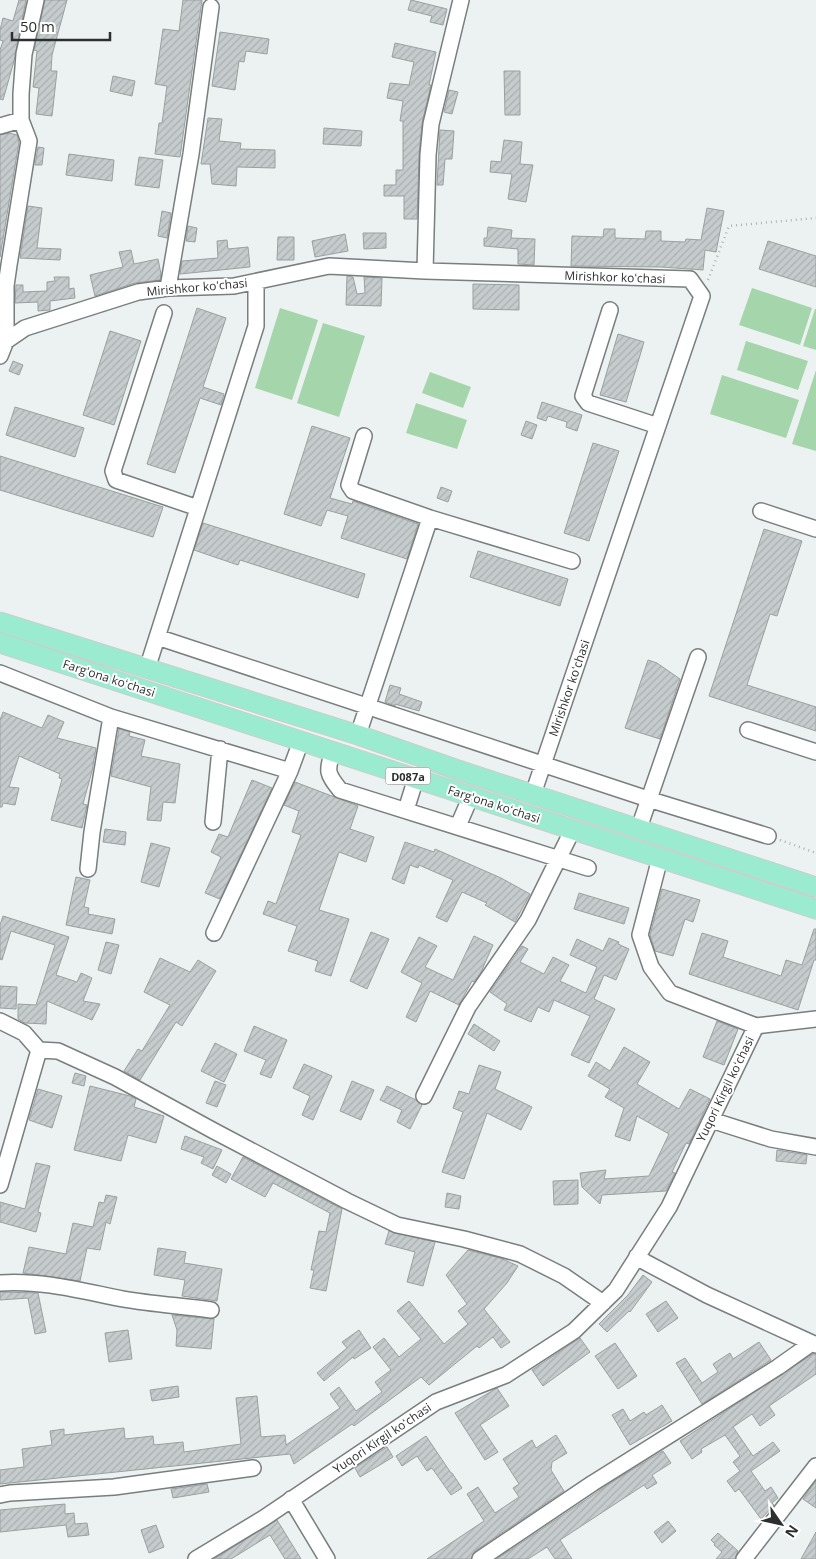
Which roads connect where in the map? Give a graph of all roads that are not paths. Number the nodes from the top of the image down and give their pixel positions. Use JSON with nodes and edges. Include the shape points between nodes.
{"nodes":[{"id":1,"x":36,"y":0,"type":"edge"},
{"id":2,"x":461,"y":0,"type":"edge"},
{"id":3,"x":211,"y":7,"type":"dead end"},
{"id":4,"x":21,"y":120,"type":"junction"},
{"id":5,"x":0,"y":126,"type":"edge"},
{"id":6,"x":425,"y":271,"type":"junction"},
{"id":7,"x":256,"y":282,"type":"junction"},
{"id":8,"x":3,"y":287,"type":"edge"},
{"id":9,"x":168,"y":288,"type":"junction"},
{"id":10,"x":610,"y":310,"type":"dead end"},
{"id":11,"x":164,"y":313,"type":"dead end"},
{"id":12,"x":6,"y":341,"type":"junction"},
{"id":13,"x":0,"y":356,"type":"edge"},
{"id":14,"x":658,"y":426,"type":"junction"},
{"id":15,"x":364,"y":436,"type":"dead end"},
{"id":16,"x":198,"y":508,"type":"junction"},
{"id":17,"x":761,"y":511,"type":"dead end"},
{"id":18,"x":430,"y":518,"type":"junction"},
{"id":19,"x":816,"y":529,"type":"edge"},
{"id":20,"x":572,"y":561,"type":"dead end"},
{"id":21,"x":3,"y":623,"type":"edge"},
{"id":22,"x":157,"y":637,"type":"junction"},
{"id":23,"x":0,"y":643,"type":"edge"},
{"id":24,"x":698,"y":657,"type":"dead end"},
{"id":25,"x":147,"y":669,"type":"junction"},
{"id":26,"x":0,"y":674,"type":"edge"},
{"id":27,"x":368,"y":706,"type":"junction"},
{"id":28,"x":111,"y":716,"type":"junction"},
{"id":29,"x":748,"y":730,"type":"dead end"},
{"id":30,"x":358,"y":736,"type":"junction"},
{"id":31,"x":301,"y":741,"type":"junction"},
{"id":32,"x":220,"y":748,"type":"junction"},
{"id":33,"x":332,"y":751,"type":"junction"},
{"id":34,"x":816,"y":752,"type":"edge"},
{"id":35,"x":543,"y":764,"type":"junction"},
{"id":36,"x":456,"y":769,"type":"junction"},
{"id":37,"x":290,"y":771,"type":"junction"},
{"id":38,"x":416,"y":778,"type":"junction"},
{"id":39,"x":449,"y":789,"type":"junction"},
{"id":40,"x":533,"y":794,"type":"junction"},
{"id":41,"x":471,"y":796,"type":"junction"},
{"id":42,"x":648,"y":799,"type":"junction"},
{"id":43,"x":406,"y":810,"type":"junction"},
{"id":44,"x":213,"y":822,"type":"dead end"},
{"id":45,"x":458,"y":826,"type":"junction"},
{"id":46,"x":639,"y":828,"type":"junction"},
{"id":47,"x":573,"y":830,"type":"junction"},
{"id":48,"x":768,"y":836,"type":"road end"},
{"id":49,"x":559,"y":858,"type":"junction"},
{"id":50,"x":660,"y":858,"type":"junction"},
{"id":51,"x":588,"y":868,"type":"dead end"},
{"id":52,"x":88,"y":869,"type":"dead end"},
{"id":53,"x":816,"y":886,"type":"edge"},
{"id":54,"x":816,"y":909,"type":"edge"},
{"id":55,"x":214,"y":933,"type":"dead end"},
{"id":56,"x":816,"y":1019,"type":"edge"},
{"id":57,"x":0,"y":1021,"type":"edge"},
{"id":58,"x":756,"y":1026,"type":"junction"},
{"id":59,"x":39,"y":1050,"type":"junction"},
{"id":60,"x":424,"y":1096,"type":"dead end"},
{"id":61,"x":711,"y":1120,"type":"junction"},
{"id":62,"x":816,"y":1147,"type":"edge"},
{"id":63,"x":0,"y":1185,"type":"edge"},
{"id":64,"x":637,"y":1256,"type":"junction"},
{"id":65,"x":0,"y":1283,"type":"edge"},
{"id":66,"x":603,"y":1303,"type":"junction"},
{"id":67,"x":211,"y":1310,"type":"dead end"},
{"id":68,"x":814,"y":1344,"type":"edge"},
{"id":69,"x":816,"y":1466,"type":"edge"},
{"id":70,"x":253,"y":1468,"type":"dead end"},
{"id":71,"x":0,"y":1495,"type":"edge"},
{"id":72,"x":291,"y":1499,"type":"junction"},
{"id":73,"x":196,"y":1559,"type":"edge"},
{"id":74,"x":327,"y":1559,"type":"edge"},
{"id":75,"x":480,"y":1559,"type":"edge"},
{"id":76,"x":744,"y":1559,"type":"edge"}],
"edges":[{"from":1,"to":4,"type":"street","via":[[24,54]]},
{"from":2,"to":6,"type":"street","via":[[431,124]]},
{"from":3,"to":9,"type":"street"},
{"from":4,"to":5,"type":"street"},
{"from":4,"to":8,"type":"street","via":[[29,140]]},
{"from":6,"to":7,"type":"street","name":"Mirishkor koʻchasi","via":[[329,266]]},
{"from":6,"to":14,"type":"street","name":"Mirishkor koʻchasi","via":[[690,279],[702,296]]},
{"from":7,"to":9,"type":"street","name":"Mirishkor koʻchasi"},
{"from":7,"to":16,"type":"street","via":[[256,326]]},
{"from":8,"to":12,"type":"street"},
{"from":9,"to":12,"type":"street","name":"Mirishkor koʻchasi","via":[[138,292],[25,328]]},
{"from":10,"to":14,"type":"street","via":[[583,396],[588,403]]},
{"from":11,"to":16,"type":"street","via":[[113,471],[116,480]]},
{"from":12,"to":13,"type":"street"},
{"from":14,"to":35,"type":"street","name":"Mirishkor koʻchasi"},
{"from":15,"to":18,"type":"street","via":[[349,485],[353,491]]},
{"from":16,"to":22,"type":"street"},
{"from":17,"to":19,"type":"street"},
{"from":18,"to":20,"type":"street"},
{"from":18,"to":27,"type":"street"},
{"from":21,"to":23,"type":"street"},
{"from":21,"to":25,"type":"main road","name":"Fargʻona koʻchasi","number":"D087a"},
{"from":22,"to":25,"type":"street"},
{"from":22,"to":27,"type":"street"},
{"from":23,"to":31,"type":"main road","name":"Fargʻona koʻchasi","number":"D087a"},
{"from":24,"to":42,"type":"street"},
{"from":25,"to":30,"type":"main road","name":"Fargʻona koʻchasi","number":"D087a"},
{"from":26,"to":28,"type":"street"},
{"from":27,"to":30,"type":"street"},
{"from":27,"to":35,"type":"street"},
{"from":28,"to":32,"type":"street"},
{"from":28,"to":52,"type":"street"},
{"from":29,"to":34,"type":"street"},
{"from":30,"to":36,"type":"main road","name":"Fargʻona koʻchasi","number":"D087a"},
{"from":31,"to":33,"type":"main road","name":"Fargʻona koʻchasi","number":"D087a"},
{"from":31,"to":37,"type":"street"},
{"from":32,"to":37,"type":"street"},
{"from":32,"to":44,"type":"street"},
{"from":33,"to":38,"type":"main road","name":"Fargʻona koʻchasi","number":"D087a"},
{"from":33,"to":43,"type":"street","via":[[327,767],[340,790]]},
{"from":35,"to":40,"type":"street","name":"Mirishkor koʻchasi"},
{"from":35,"to":42,"type":"street"},
{"from":36,"to":39,"type":"main road"},
{"from":36,"to":40,"type":"main road","name":"Fargʻona koʻchasi","number":"D087a"},
{"from":37,"to":55,"type":"street"},
{"from":38,"to":39,"type":"main road","name":"Fargʻona koʻchasi","number":"D087a"},
{"from":38,"to":43,"type":"street"},
{"from":39,"to":41,"type":"main road","name":"Fargʻona koʻchasi","number":"D087a"},
{"from":40,"to":46,"type":"main road","name":"Fargʻona koʻchasi","number":"D087a"},
{"from":41,"to":45,"type":"street"},
{"from":41,"to":47,"type":"main road","name":"Fargʻona koʻchasi","number":"D087a"},
{"from":42,"to":46,"type":"street"},
{"from":42,"to":48,"type":"street"},
{"from":43,"to":45,"type":"street"},
{"from":45,"to":49,"type":"street"},
{"from":46,"to":53,"type":"main road","name":"Fargʻona koʻchasi","number":"D087a"},
{"from":47,"to":49,"type":"street"},
{"from":47,"to":50,"type":"main road","name":"Fargʻona koʻchasi","number":"D087a"},
{"from":49,"to":51,"type":"street"},
{"from":49,"to":60,"type":"street","via":[[528,920],[468,1007]]},
{"from":50,"to":54,"type":"main road","name":"Fargʻona koʻchasi","number":"D087a"},
{"from":50,"to":58,"type":"street","name":"Yuqori Kirgil koʻchasi","via":[[640,935],[651,967],[670,993]]},
{"from":56,"to":58,"type":"street"},
{"from":57,"to":59,"type":"street","via":[[24,1033]]},
{"from":58,"to":61,"type":"street","name":"Yuqori Kirgil koʻchasi"},
{"from":59,"to":63,"type":"street"},
{"from":59,"to":66,"type":"street","via":[[58,1051],[115,1077],[397,1225],[520,1254],[564,1276]]},
{"from":61,"to":62,"type":"street","via":[[770,1138]]},
{"from":61,"to":64,"type":"street","name":"Yuqori Kirgil koʻchasi","via":[[668,1207]]},
{"from":64,"to":66,"type":"street","name":"Yuqori Kirgil koʻchasi","via":[[616,1290]]},
{"from":64,"to":68,"type":"street","via":[[707,1295]]},
{"from":65,"to":67,"type":"street","via":[[52,1285]]},
{"from":66,"to":72,"type":"street","name":"Yuqori Kirgil koʻchasi","via":[[574,1331],[506,1375],[436,1402]]},
{"from":68,"to":75,"type":"street","via":[[593,1483]]},
{"from":69,"to":76,"type":"street"},
{"from":70,"to":71,"type":"street","via":[[114,1487]]},
{"from":72,"to":73,"type":"street","name":"Yuqori Kirgil koʻchasi"},
{"from":72,"to":74,"type":"street"}]}
